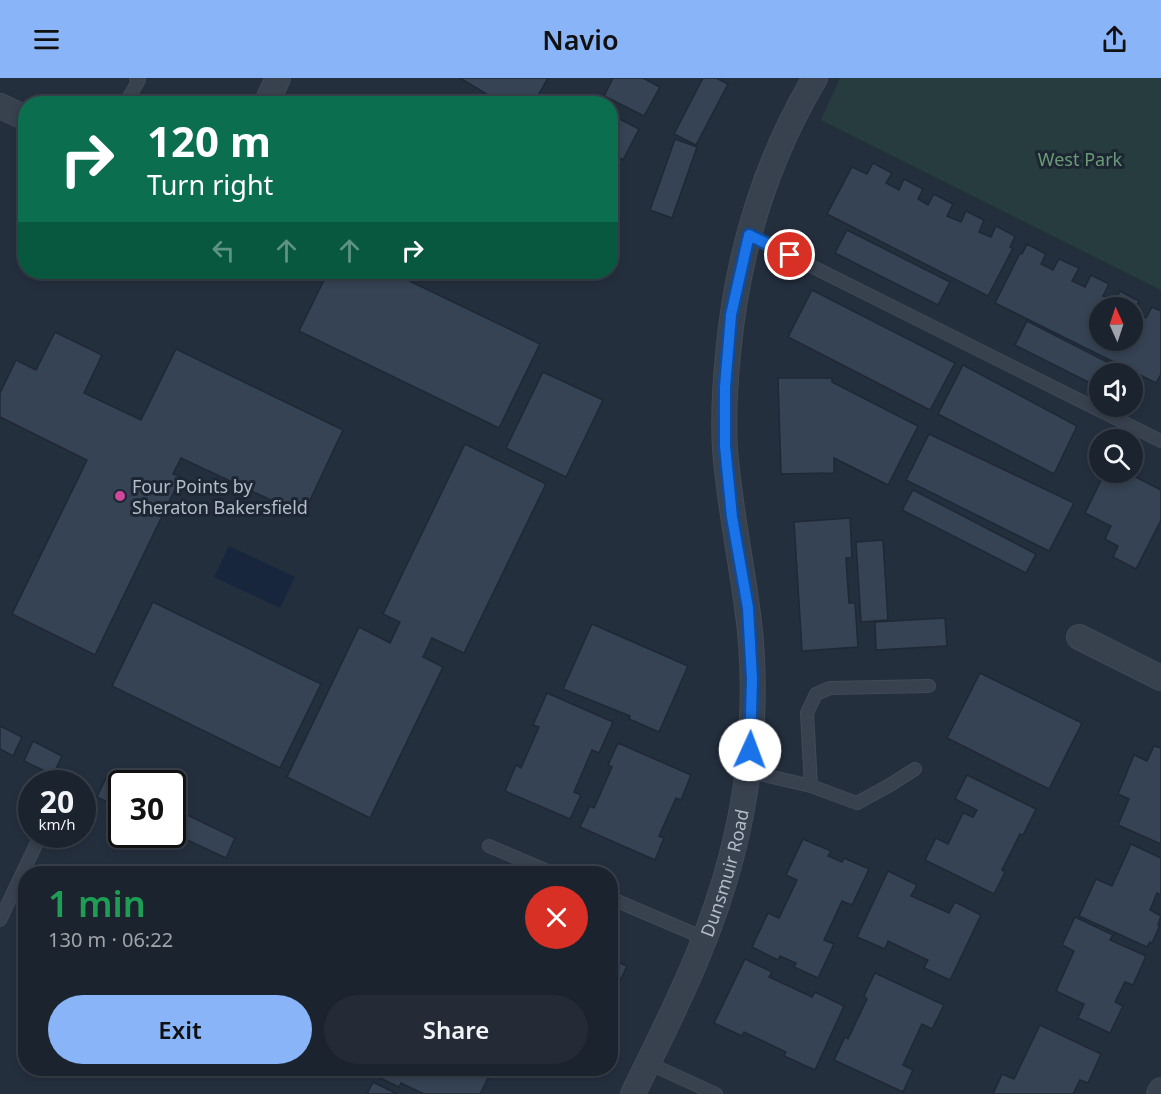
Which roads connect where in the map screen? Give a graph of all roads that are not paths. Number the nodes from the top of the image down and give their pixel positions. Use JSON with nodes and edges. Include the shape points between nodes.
{"nodes":[{"id":1,"x":138,"y":78,"type":"edge"},
{"id":2,"x":278,"y":78,"type":"edge"},
{"id":3,"x":815,"y":78,"type":"edge"},
{"id":4,"x":130,"y":96,"type":"edge"},
{"id":5,"x":270,"y":96,"type":"edge"},
{"id":6,"x":0,"y":106,"type":"edge"},
{"id":7,"x":18,"y":114,"type":"edge"},
{"id":8,"x":749,"y":235,"type":"junction"},
{"id":9,"x":1161,"y":441,"type":"edge"},
{"id":10,"x":1079,"y":637,"type":"dead end"},
{"id":11,"x":1161,"y":678,"type":"edge"},
{"id":12,"x":929,"y":686,"type":"dead end"},
{"id":13,"x":915,"y":769,"type":"dead end"},
{"id":14,"x":747,"y":771,"type":"junction"},
{"id":15,"x":811,"y":786,"type":"junction"},
{"id":16,"x":489,"y":846,"type":"dead end"},
{"id":17,"x":34,"y":848,"type":"edge"},
{"id":18,"x":26,"y":866,"type":"edge"},
{"id":19,"x":536,"y":866,"type":"edge"},
{"id":20,"x":18,"y":882,"type":"edge"},
{"id":21,"x":618,"y":901,"type":"edge"},
{"id":22,"x":0,"y":920,"type":"edge"},
{"id":23,"x":704,"y":938,"type":"junction"},
{"id":24,"x":648,"y":1063,"type":"junction"},
{"id":25,"x":633,"y":1094,"type":"edge"},
{"id":26,"x":716,"y":1094,"type":"edge"}],
"edges":[{"from":1,"to":4,"type":"lane"},
{"from":2,"to":5,"type":"street"},
{"from":3,"to":8,"type":"street","name":"Dunsmuir Road","via":[[794,112],[766,177]]},
{"from":6,"to":7,"type":"street"},
{"from":8,"to":9,"type":"lane"},
{"from":8,"to":14,"type":"street","name":"Dunsmuir Road","via":[[731,315],[725,387],[725,446],[732,517],[748,608],[752,679]]},
{"from":10,"to":11,"type":"street"},
{"from":12,"to":15,"type":"lane","via":[[830,688],[816,694],[807,713]]},
{"from":13,"to":15,"type":"lane","via":[[857,802]]},
{"from":14,"to":15,"type":"lane"},
{"from":14,"to":23,"type":"street","name":"Dunsmuir Road","via":[[740,820]]},
{"from":16,"to":19,"type":"lane"},
{"from":17,"to":18,"type":"lane"},
{"from":20,"to":22,"type":"lane"},
{"from":21,"to":23,"type":"lane"},
{"from":23,"to":24,"type":"street","name":"Dunsmuir Road"},
{"from":24,"to":25,"type":"street","name":"Dunsmuir Road"},
{"from":24,"to":26,"type":"lane"}]}
